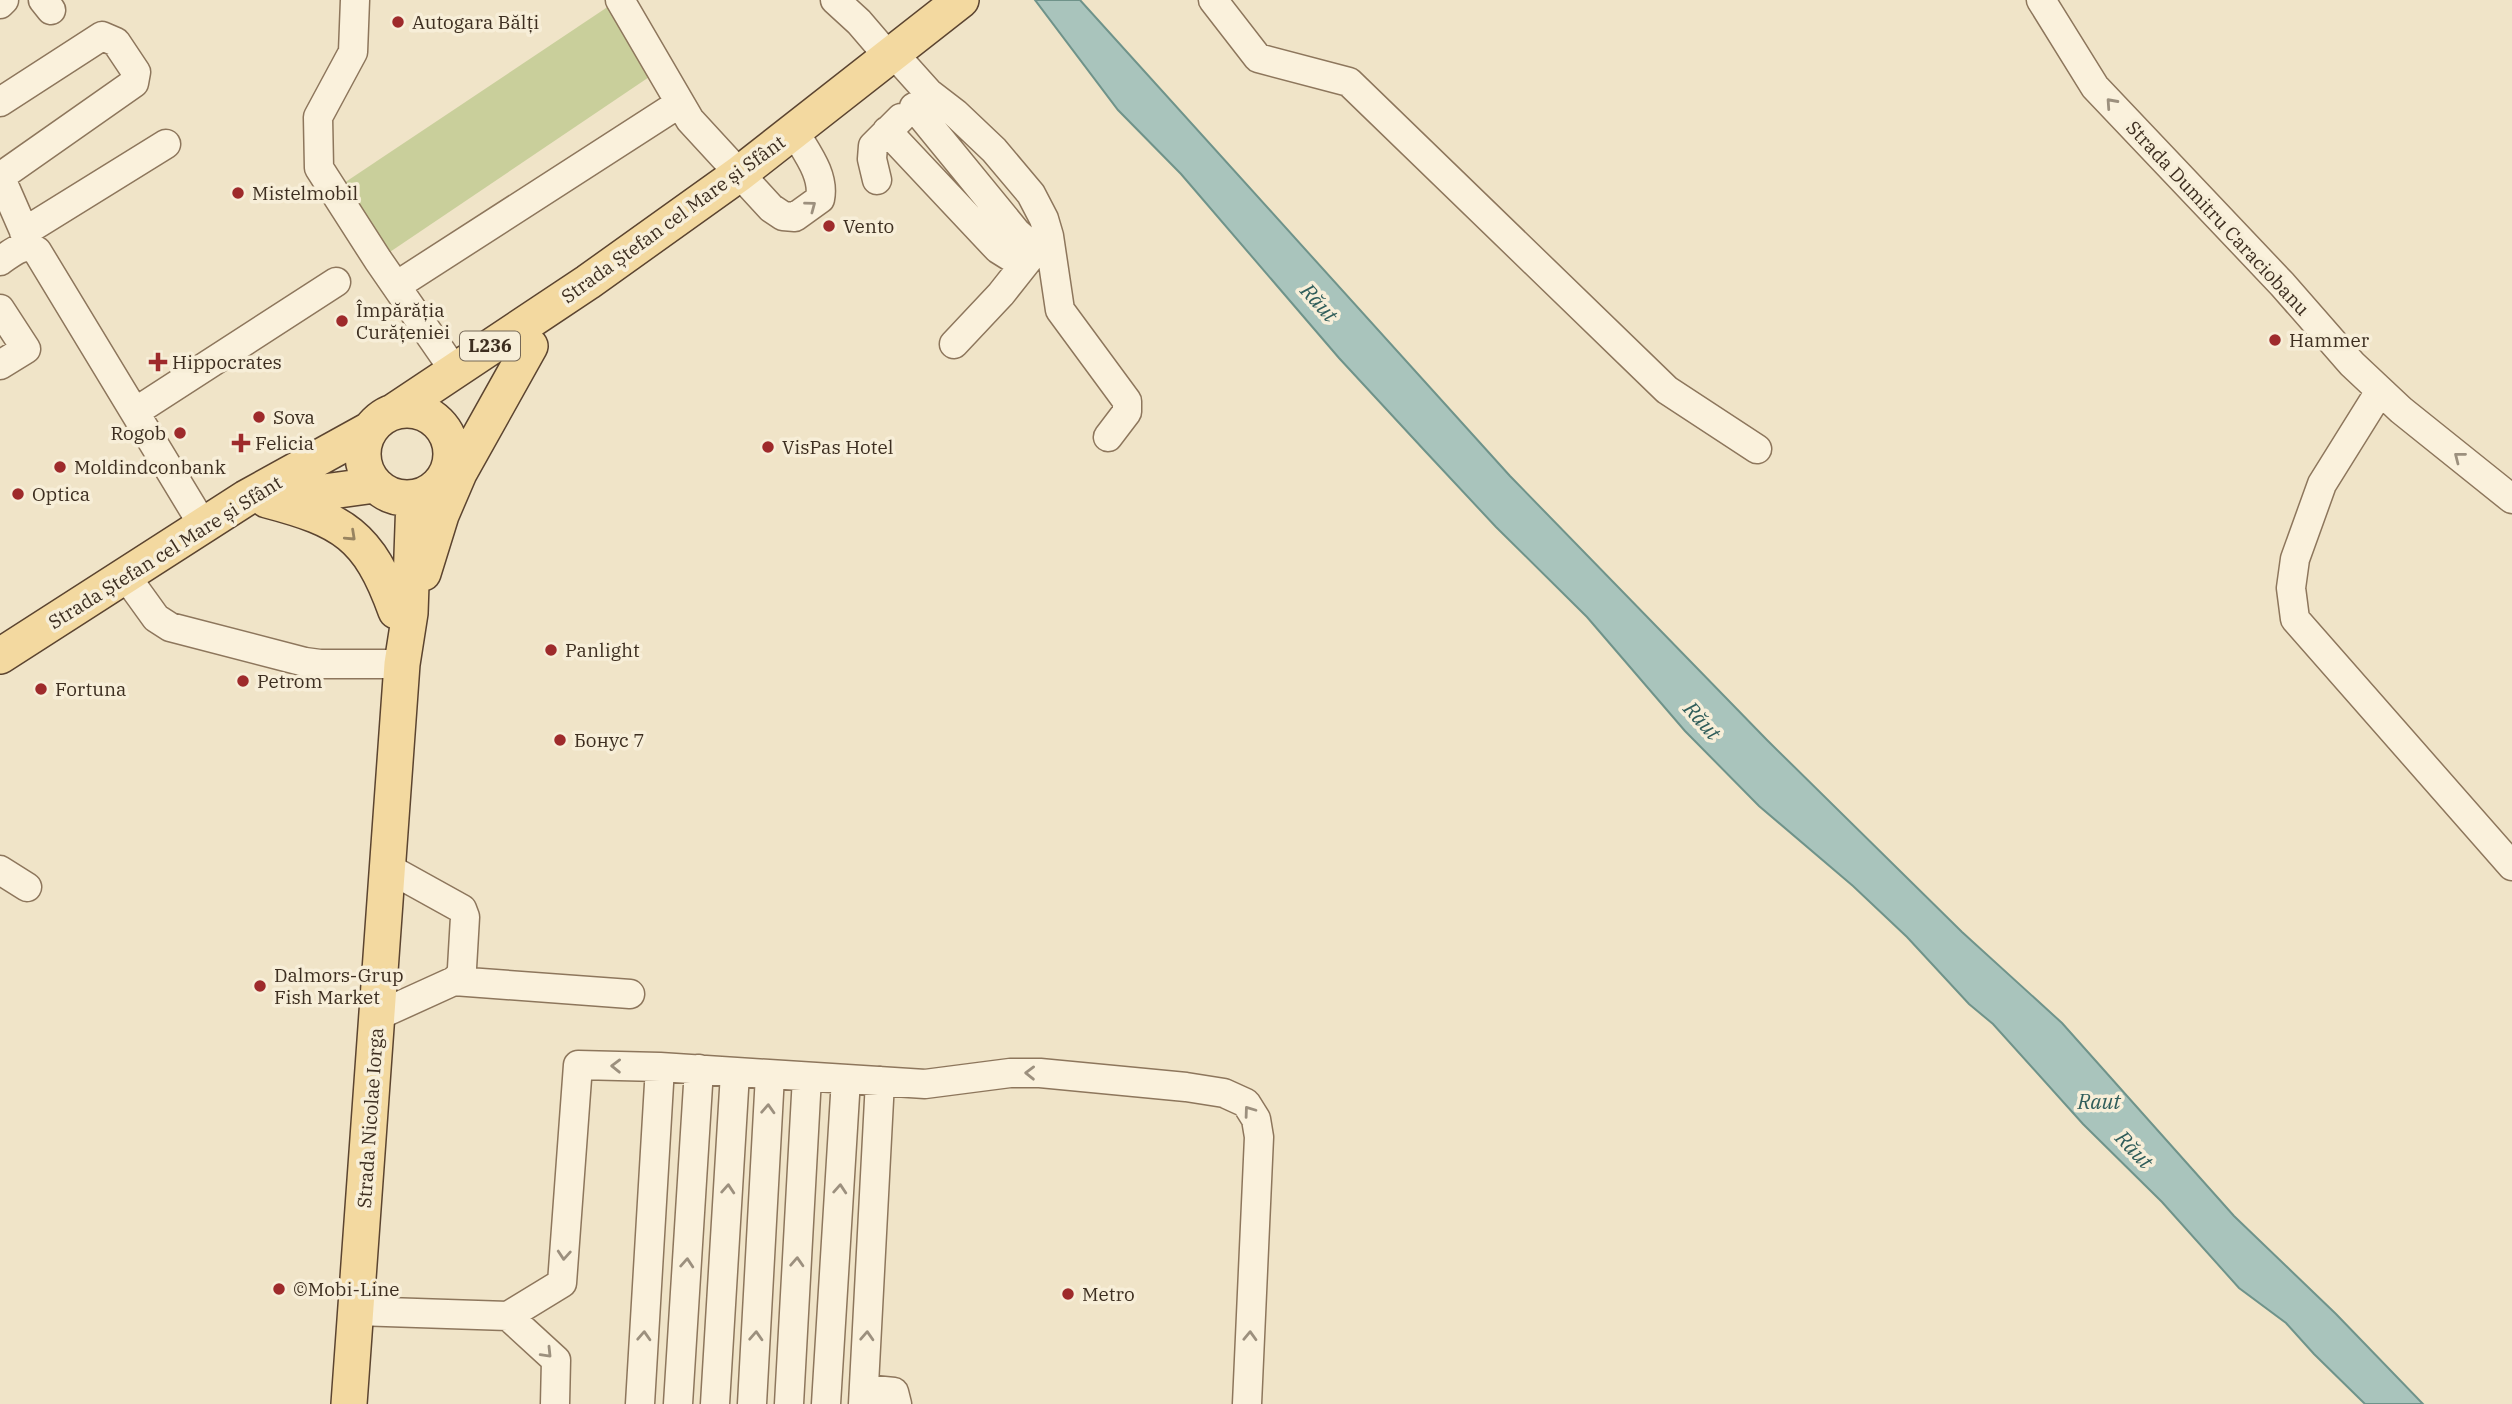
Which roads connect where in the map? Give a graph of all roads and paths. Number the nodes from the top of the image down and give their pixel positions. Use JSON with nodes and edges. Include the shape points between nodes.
{"nodes":[{"id":1,"x":4,"y":0,"type":"edge"},
{"id":2,"x":355,"y":0,"type":"edge"},
{"id":3,"x":620,"y":0,"type":"edge"},
{"id":4,"x":835,"y":0,"type":"edge"},
{"id":5,"x":1213,"y":0,"type":"edge"},
{"id":6,"x":2041,"y":0,"type":"edge"},
{"id":7,"x":0,"y":4,"type":"edge"},
{"id":8,"x":953,"y":7,"type":"edge"},
{"id":9,"x":891,"y":56,"type":"junction"},
{"id":10,"x":921,"y":100,"type":"junction"},
{"id":11,"x":0,"y":102,"type":"edge"},
{"id":12,"x":680,"y":103,"type":"junction"},
{"id":13,"x":794,"y":131,"type":"junction"},
{"id":14,"x":887,"y":131,"type":"junction"},
{"id":15,"x":166,"y":144,"type":"dead end"},
{"id":16,"x":739,"y":174,"type":"junction"},
{"id":17,"x":0,"y":176,"type":"edge"},
{"id":18,"x":877,"y":180,"type":"dead end"},
{"id":19,"x":27,"y":239,"type":"junction"},
{"id":20,"x":1036,"y":250,"type":"junction"},
{"id":21,"x":0,"y":261,"type":"edge"},
{"id":22,"x":336,"y":282,"type":"dead end"},
{"id":23,"x":588,"y":282,"type":"junction"},
{"id":24,"x":396,"y":286,"type":"junction"},
{"id":25,"x":0,"y":309,"type":"edge"},
{"id":26,"x":954,"y":344,"type":"dead end"},
{"id":27,"x":530,"y":346,"type":"junction"},
{"id":28,"x":0,"y":365,"type":"edge"},
{"id":29,"x":454,"y":370,"type":"junction"},
{"id":30,"x":2380,"y":391,"type":"junction"},
{"id":31,"x":135,"y":412,"type":"junction"},
{"id":32,"x":381,"y":421,"type":"junction"},
{"id":33,"x":1108,"y":437,"type":"dead end"},
{"id":34,"x":1757,"y":449,"type":"dead end"},
{"id":35,"x":451,"y":457,"type":"junction"},
{"id":36,"x":395,"y":493,"type":"junction"},
{"id":37,"x":256,"y":499,"type":"junction"},
{"id":38,"x":2512,"y":499,"type":"edge"},
{"id":39,"x":203,"y":525,"type":"junction"},
{"id":40,"x":125,"y":575,"type":"junction"},
{"id":41,"x":403,"y":612,"type":"junction"},
{"id":42,"x":0,"y":656,"type":"edge"},
{"id":43,"x":402,"y":664,"type":"junction"},
{"id":44,"x":2512,"y":866,"type":"edge"},
{"id":45,"x":388,"y":868,"type":"junction"},
{"id":46,"x":0,"y":870,"type":"edge"},
{"id":47,"x":27,"y":887,"type":"dead end"},
{"id":48,"x":454,"y":981,"type":"junction"},
{"id":49,"x":630,"y":994,"type":"dead end"},
{"id":50,"x":377,"y":1016,"type":"junction"},
{"id":51,"x":660,"y":1067,"type":"junction"},
{"id":52,"x":699,"y":1069,"type":"junction"},
{"id":53,"x":735,"y":1073,"type":"junction"},
{"id":54,"x":770,"y":1075,"type":"junction"},
{"id":55,"x":807,"y":1077,"type":"junction"},
{"id":56,"x":846,"y":1079,"type":"junction"},
{"id":57,"x":880,"y":1081,"type":"junction"},
{"id":58,"x":356,"y":1311,"type":"junction"},
{"id":59,"x":508,"y":1316,"type":"junction"},
{"id":60,"x":864,"y":1397,"type":"edge"},
{"id":61,"x":349,"y":1404,"type":"edge"},
{"id":62,"x":555,"y":1404,"type":"edge"},
{"id":63,"x":640,"y":1404,"type":"edge"},
{"id":64,"x":678,"y":1404,"type":"edge"},
{"id":65,"x":715,"y":1404,"type":"edge"},
{"id":66,"x":752,"y":1404,"type":"edge"},
{"id":67,"x":789,"y":1404,"type":"edge"},
{"id":68,"x":826,"y":1404,"type":"edge"},
{"id":69,"x":897,"y":1404,"type":"edge"},
{"id":70,"x":1247,"y":1404,"type":"edge"}],
"edges":[{"from":1,"to":7,"type":"street"},
{"from":2,"to":24,"type":"street","via":[[353,52],[318,117],[318,168]]},
{"from":3,"to":12,"type":"street"},
{"from":4,"to":9,"type":"street"},
{"from":5,"to":34,"type":"street","via":[[1258,58],[1349,82],[1667,390]]},
{"from":30,"to":6,"type":"street","name":"Strada Dumitru Caraciobanu","one_way":true,"via":[[2095,87]]},
{"from":8,"to":9,"type":"main road","name":"Strada Ștefan cel Mare și Sfânt"},
{"from":9,"to":10,"type":"street"},
{"from":9,"to":13,"type":"main road","name":"Strada Ștefan cel Mare și Sfânt"},
{"from":10,"to":14,"type":"street"},
{"from":10,"to":20,"type":"street","via":[[1017,233]]},
{"from":11,"to":17,"type":"street","via":[[102,36],[116,42],[136,72],[134,83]]},
{"from":12,"to":16,"type":"street"},
{"from":12,"to":24,"type":"street"},
{"from":13,"to":16,"type":"main road","name":"Strada Ștefan cel Mare și Sfânt"},
{"from":16,"to":13,"type":"street","one_way":true,"via":[[783,216],[795,217],[820,199],[820,178]]},
{"from":14,"to":18,"type":"street","via":[[873,146]]},
{"from":14,"to":20,"type":"street","via":[[998,249]]},
{"from":15,"to":19,"type":"street"},
{"from":16,"to":23,"type":"main road","name":"Strada Ștefan cel Mare și Sfânt"},
{"from":17,"to":19,"type":"street"},
{"from":19,"to":21,"type":"street"},
{"from":19,"to":31,"type":"street"},
{"from":20,"to":26,"type":"street"},
{"from":20,"to":33,"type":"street","via":[[1060,310],[1127,401],[1127,412]]},
{"from":22,"to":31,"type":"street"},
{"from":23,"to":27,"type":"main road","number":"L236"},
{"from":23,"to":29,"type":"main road","name":"Strada Ștefan cel Mare și Sfânt","number":"L236"},
{"from":24,"to":29,"type":"street"},
{"from":25,"to":28,"type":"street","via":[[26,349]]},
{"from":27,"to":35,"type":"main road","number":"L236"},
{"from":27,"to":41,"type":"main road","via":[[459,473]]},
{"from":29,"to":32,"type":"main road","name":"Strada Ștefan cel Mare și Sfânt","number":"L236"},
{"from":38,"to":30,"type":"street","name":"Strada Dumitru Caraciobanu","one_way":true},
{"from":30,"to":44,"type":"street","via":[[2322,484],[2295,559],[2291,587],[2295,619]]},
{"from":31,"to":39,"type":"street"},
{"from":32,"to":35,"type":"main road","via":[[407,410],[421,412],[443,429]]},
{"from":32,"to":36,"type":"main road","via":[[362,449],[365,468]]},
{"from":32,"to":37,"type":"main road","name":"Strada Ștefan cel Mare și Sfânt"},
{"from":35,"to":36,"type":"main road","number":"L236","via":[[440,483],[429,492]]},
{"from":36,"to":37,"type":"main road"},
{"from":36,"to":41,"type":"main road","name":"Strada Nicolae Iorga"},
{"from":37,"to":39,"type":"main road","name":"Strada Ștefan cel Mare și Sfânt"},
{"from":37,"to":41,"type":"main road","one_way":true,"via":[[309,511],[350,534],[377,564]]},
{"from":39,"to":40,"type":"main road","name":"Strada Ștefan cel Mare și Sfânt"},
{"from":40,"to":42,"type":"main road","name":"Strada Ștefan cel Mare și Sfânt"},
{"from":40,"to":43,"type":"street","via":[[156,618],[170,627],[305,662]]},
{"from":41,"to":43,"type":"main road","name":"Strada Nicolae Iorga"},
{"from":43,"to":45,"type":"main road","name":"Strada Nicolae Iorga"},
{"from":45,"to":48,"type":"street","via":[[462,909],[466,917],[462,968]]},
{"from":45,"to":50,"type":"main road","name":"Strada Nicolae Iorga"},
{"from":46,"to":47,"type":"street"},
{"from":48,"to":49,"type":"street"},
{"from":48,"to":50,"type":"street"},
{"from":50,"to":58,"type":"main road","name":"Strada Nicolae Iorga"},
{"from":51,"to":52,"type":"street"},
{"from":51,"to":59,"type":"street","one_way":true,"via":[[578,1066],[562,1283]]},
{"from":63,"to":51,"type":"street","one_way":true},
{"from":52,"to":53,"type":"street"},
{"from":64,"to":52,"type":"street","one_way":true},
{"from":53,"to":54,"type":"street"},
{"from":65,"to":53,"type":"street","one_way":true},
{"from":54,"to":55,"type":"street"},
{"from":66,"to":54,"type":"street","one_way":true},
{"from":55,"to":56,"type":"street"},
{"from":67,"to":55,"type":"street","one_way":true},
{"from":56,"to":57,"type":"street"},
{"from":68,"to":56,"type":"street","one_way":true},
{"from":60,"to":57,"type":"street","one_way":true},
{"from":70,"to":57,"type":"street","one_way":true,"via":[[1259,1137],[1256,1119],[1246,1103],[1224,1093],[1186,1087],[1040,1073],[925,1084]]},
{"from":58,"to":59,"type":"street"},
{"from":58,"to":61,"type":"main road","name":"Strada Nicolae Iorga"},
{"from":59,"to":62,"type":"street","one_way":true,"via":[[556,1360]]},
{"from":60,"to":69,"type":"street","via":[[894,1392]]}]}
